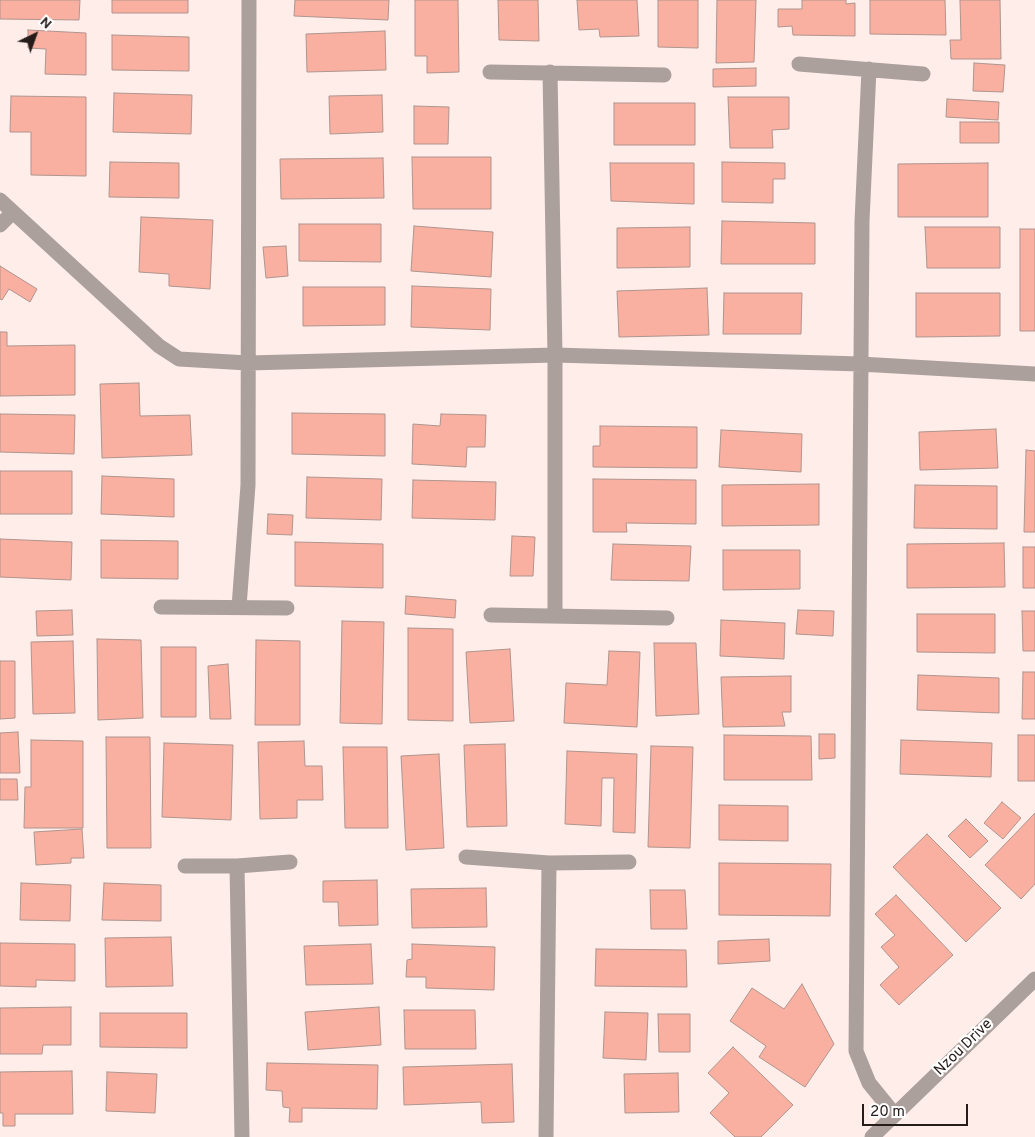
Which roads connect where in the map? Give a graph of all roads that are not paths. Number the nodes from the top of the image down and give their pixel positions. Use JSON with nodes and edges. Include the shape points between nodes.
{"nodes":[{"id":1,"x":249,"y":0,"type":"edge"},
{"id":2,"x":799,"y":64,"type":"dead end"},
{"id":3,"x":869,"y":70,"type":"junction"},
{"id":4,"x":490,"y":72,"type":"dead end"},
{"id":5,"x":550,"y":72,"type":"junction"},
{"id":6,"x":664,"y":74,"type":"dead end"},
{"id":7,"x":923,"y":74,"type":"dead end"},
{"id":8,"x":0,"y":200,"type":"edge"},
{"id":9,"x":13,"y":212,"type":"junction"},
{"id":10,"x":0,"y":226,"type":"edge"},
{"id":11,"x":555,"y":355,"type":"junction"},
{"id":12,"x":248,"y":363,"type":"junction"},
{"id":13,"x":860,"y":364,"type":"junction"},
{"id":14,"x":1035,"y":374,"type":"edge"},
{"id":15,"x":160,"y":606,"type":"dead end"},
{"id":16,"x":239,"y":607,"type":"junction"},
{"id":17,"x":287,"y":608,"type":"dead end"},
{"id":18,"x":491,"y":615,"type":"dead end"},
{"id":19,"x":555,"y":615,"type":"junction"},
{"id":20,"x":666,"y":618,"type":"dead end"},
{"id":21,"x":466,"y":857,"type":"dead end"},
{"id":22,"x":290,"y":862,"type":"dead end"},
{"id":23,"x":549,"y":862,"type":"junction"},
{"id":24,"x":629,"y":862,"type":"dead end"},
{"id":25,"x":185,"y":866,"type":"dead end"},
{"id":26,"x":237,"y":866,"type":"junction"},
{"id":27,"x":1035,"y":979,"type":"edge"},
{"id":28,"x":895,"y":1115,"type":"junction"},
{"id":29,"x":242,"y":1137,"type":"edge"},
{"id":30,"x":546,"y":1137,"type":"edge"},
{"id":31,"x":872,"y":1137,"type":"edge"}],
"edges":[{"from":1,"to":12,"type":"street"},
{"from":2,"to":3,"type":"street"},
{"from":3,"to":7,"type":"street"},
{"from":3,"to":13,"type":"street"},
{"from":4,"to":5,"type":"street"},
{"from":5,"to":6,"type":"street"},
{"from":5,"to":11,"type":"street"},
{"from":8,"to":9,"type":"street"},
{"from":9,"to":10,"type":"street"},
{"from":9,"to":12,"type":"street","via":[[159,346],[179,359]]},
{"from":11,"to":12,"type":"street"},
{"from":11,"to":13,"type":"street"},
{"from":11,"to":19,"type":"street"},
{"from":12,"to":16,"type":"street","via":[[248,485]]},
{"from":13,"to":14,"type":"street"},
{"from":13,"to":28,"type":"street","via":[[856,1052],[869,1083]]},
{"from":15,"to":16,"type":"street"},
{"from":16,"to":17,"type":"street"},
{"from":18,"to":19,"type":"street"},
{"from":19,"to":20,"type":"street"},
{"from":21,"to":23,"type":"street"},
{"from":22,"to":26,"type":"street"},
{"from":23,"to":24,"type":"street"},
{"from":23,"to":30,"type":"street"},
{"from":25,"to":26,"type":"street"},
{"from":26,"to":29,"type":"street"},
{"from":27,"to":28,"type":"street","name":"Nzou Drive"},
{"from":28,"to":31,"type":"street","name":"Nzou Drive"}]}
